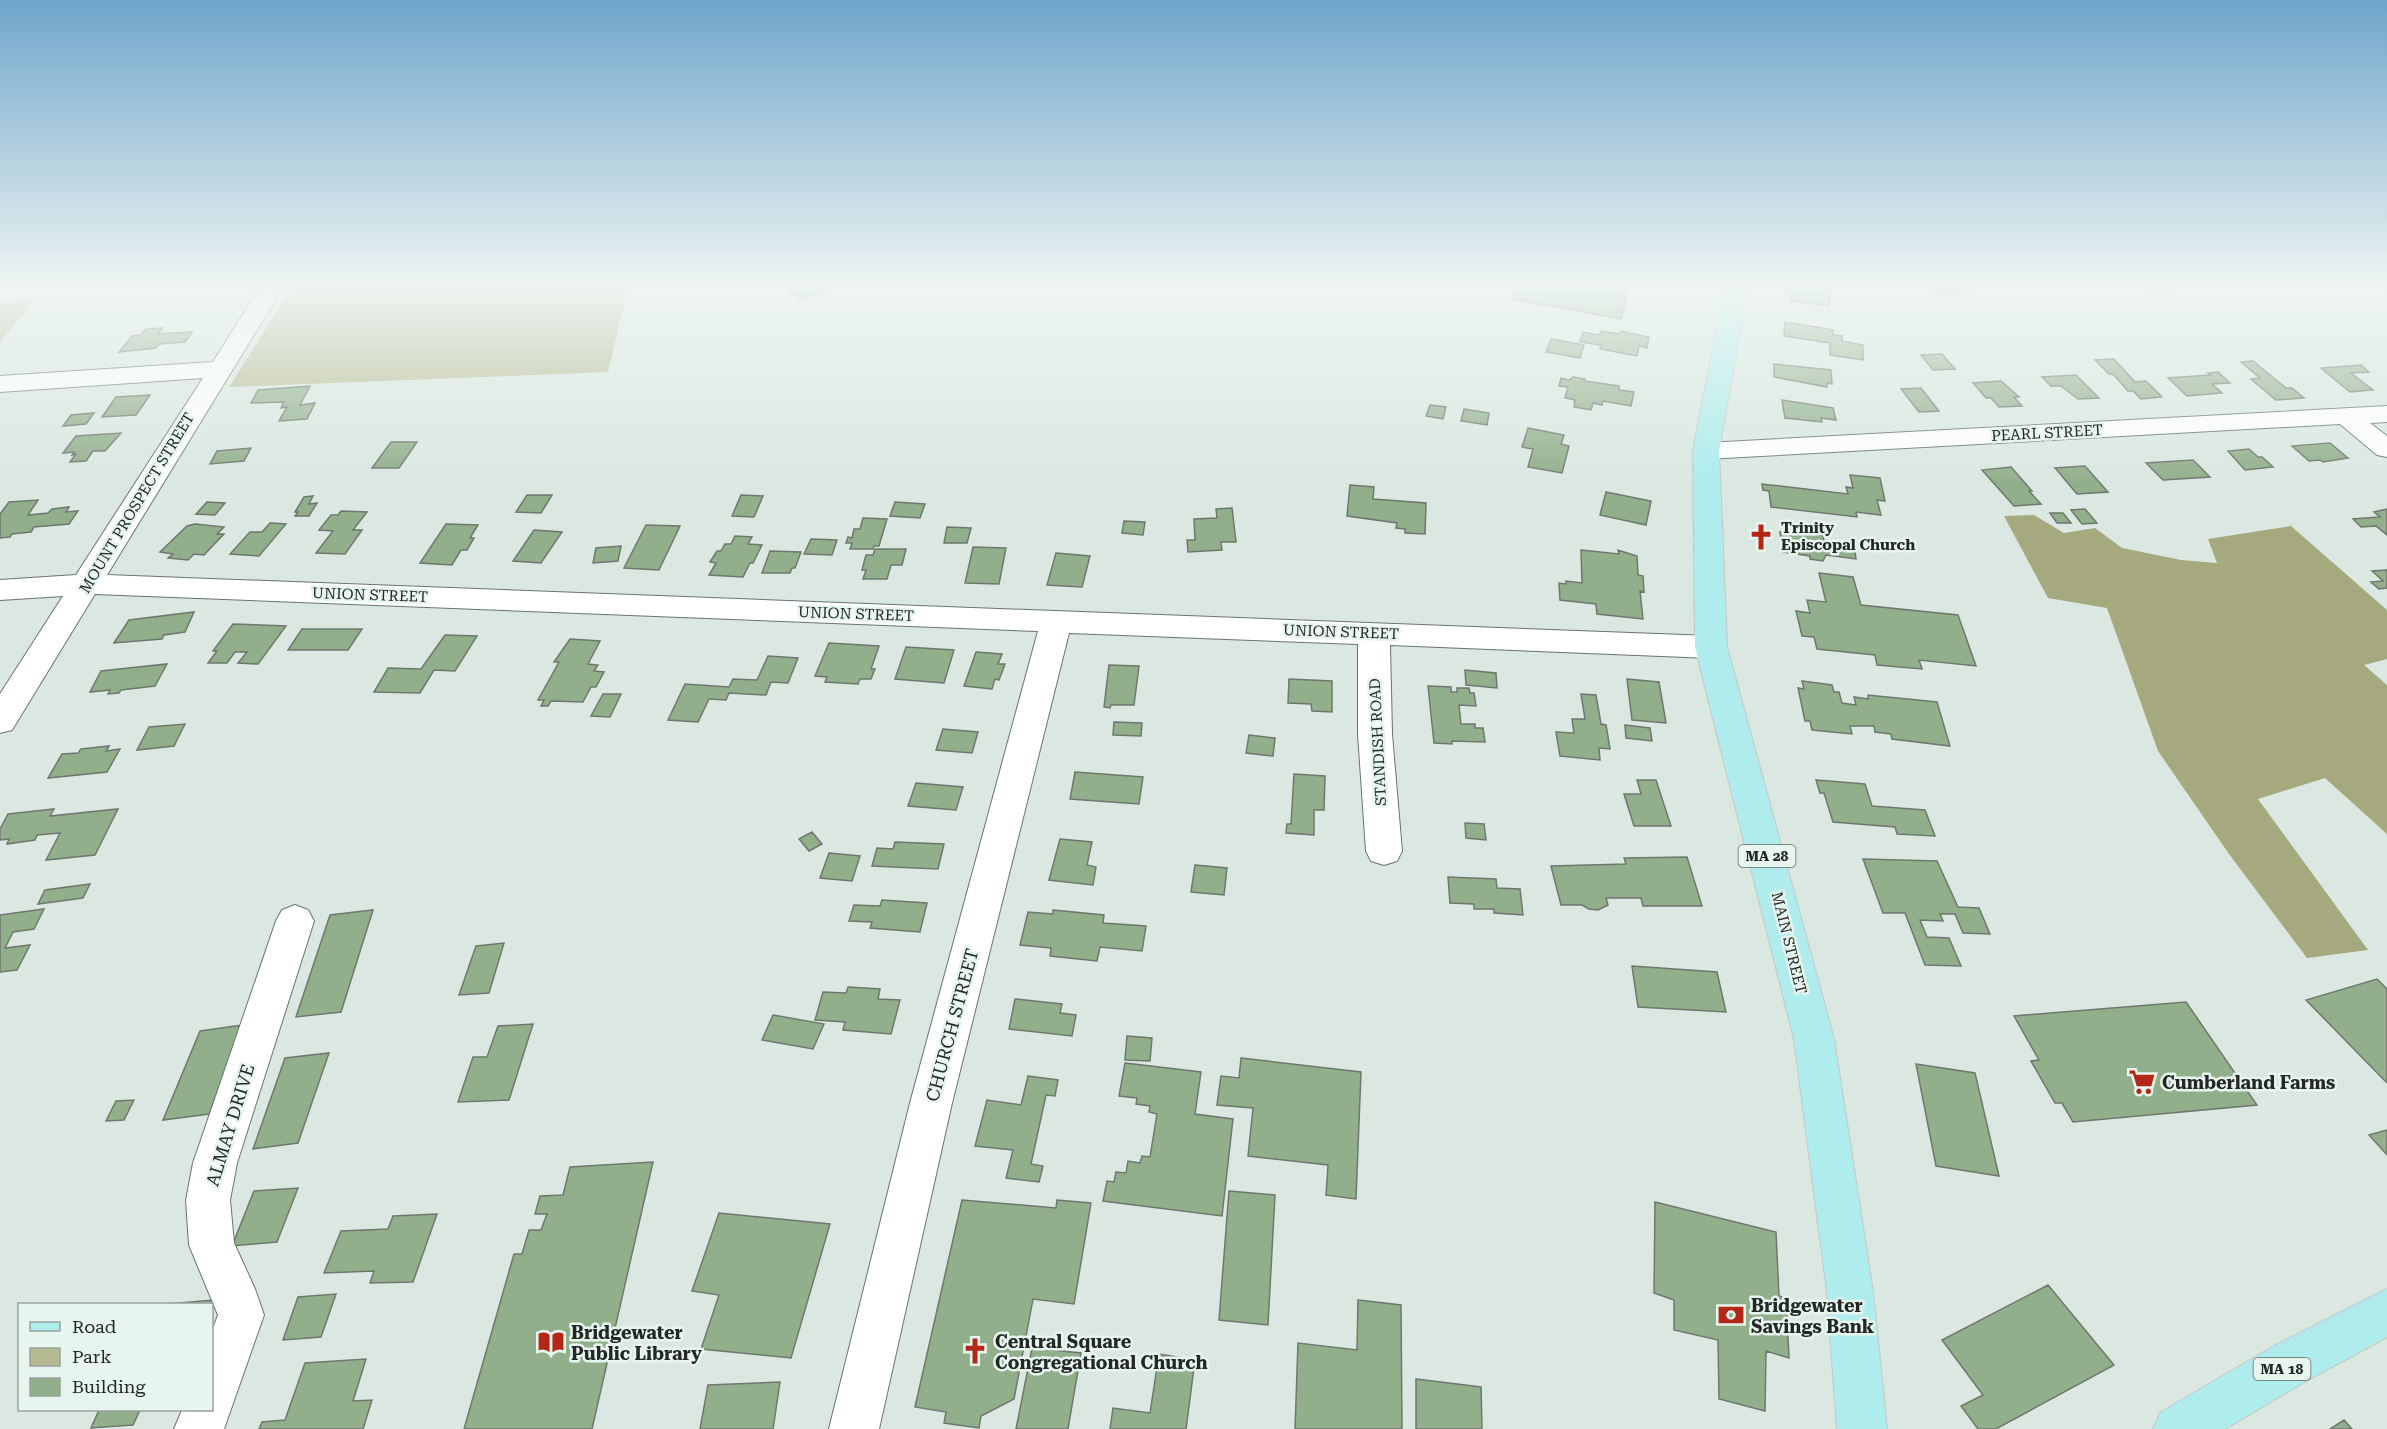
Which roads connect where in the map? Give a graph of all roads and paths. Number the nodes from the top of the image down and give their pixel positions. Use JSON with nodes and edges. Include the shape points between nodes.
{"nodes":[{"id":1,"x":231,"y":351,"type":"edge"},
{"id":2,"x":1725,"y":351,"type":"edge"},
{"id":3,"x":219,"y":369,"type":"junction"},
{"id":4,"x":0,"y":384,"type":"edge"},
{"id":5,"x":2387,"y":414,"type":"edge"},
{"id":6,"x":2347,"y":417,"type":"junction"},
{"id":7,"x":2387,"y":449,"type":"edge"},
{"id":8,"x":1706,"y":451,"type":"junction"},
{"id":9,"x":88,"y":584,"type":"junction"},
{"id":10,"x":0,"y":590,"type":"edge"},
{"id":11,"x":1056,"y":623,"type":"junction"},
{"id":12,"x":1374,"y":633,"type":"junction"},
{"id":13,"x":1711,"y":647,"type":"junction"},
{"id":14,"x":0,"y":721,"type":"edge"},
{"id":15,"x":1384,"y":851,"type":"dead end"},
{"id":16,"x":296,"y":921,"type":"dead end"},
{"id":17,"x":2387,"y":1312,"type":"edge"},
{"id":18,"x":213,"y":1393,"type":"edge"},
{"id":19,"x":206,"y":1411,"type":"edge"},
{"id":20,"x":199,"y":1429,"type":"edge"},
{"id":21,"x":855,"y":1429,"type":"edge"},
{"id":22,"x":1862,"y":1429,"type":"edge"},
{"id":23,"x":2178,"y":1429,"type":"edge"}],
"edges":[{"from":1,"to":3,"type":"street","name":"MOUNT PROSPECT STREET"},
{"from":2,"to":8,"type":"main road","name":"MAIN STREET","number":"MA 28"},
{"from":3,"to":4,"type":"street"},
{"from":3,"to":9,"type":"street","name":"MOUNT PROSPECT STREET"},
{"from":5,"to":6,"type":"street","name":"PEARL STREET"},
{"from":6,"to":7,"type":"street"},
{"from":6,"to":8,"type":"street","name":"PEARL STREET"},
{"from":8,"to":13,"type":"main road","name":"MAIN STREET","number":"MA 28"},
{"from":9,"to":10,"type":"street","name":"UNION STREET"},
{"from":9,"to":11,"type":"street","name":"UNION STREET"},
{"from":9,"to":14,"type":"street","name":"MOUNT PROSPECT STREET"},
{"from":11,"to":12,"type":"street","name":"UNION STREET"},
{"from":11,"to":21,"type":"street","name":"CHURCH STREET","via":[[931,1103]]},
{"from":12,"to":13,"type":"street","name":"UNION STREET"},
{"from":12,"to":15,"type":"street","name":"STANDISH ROAD","via":[[1375,734]]},
{"from":13,"to":22,"type":"main road","name":"MAIN STREET","number":"MA 28","via":[[1814,1039],[1848,1278]]},
{"from":16,"to":18,"type":"street","name":"ALMAY DRIVE","via":[[215,1163],[208,1200],[212,1245],[241,1315]]},
{"from":17,"to":23,"type":"main road","number":"MA 18"},
{"from":19,"to":20,"type":"street"}]}
